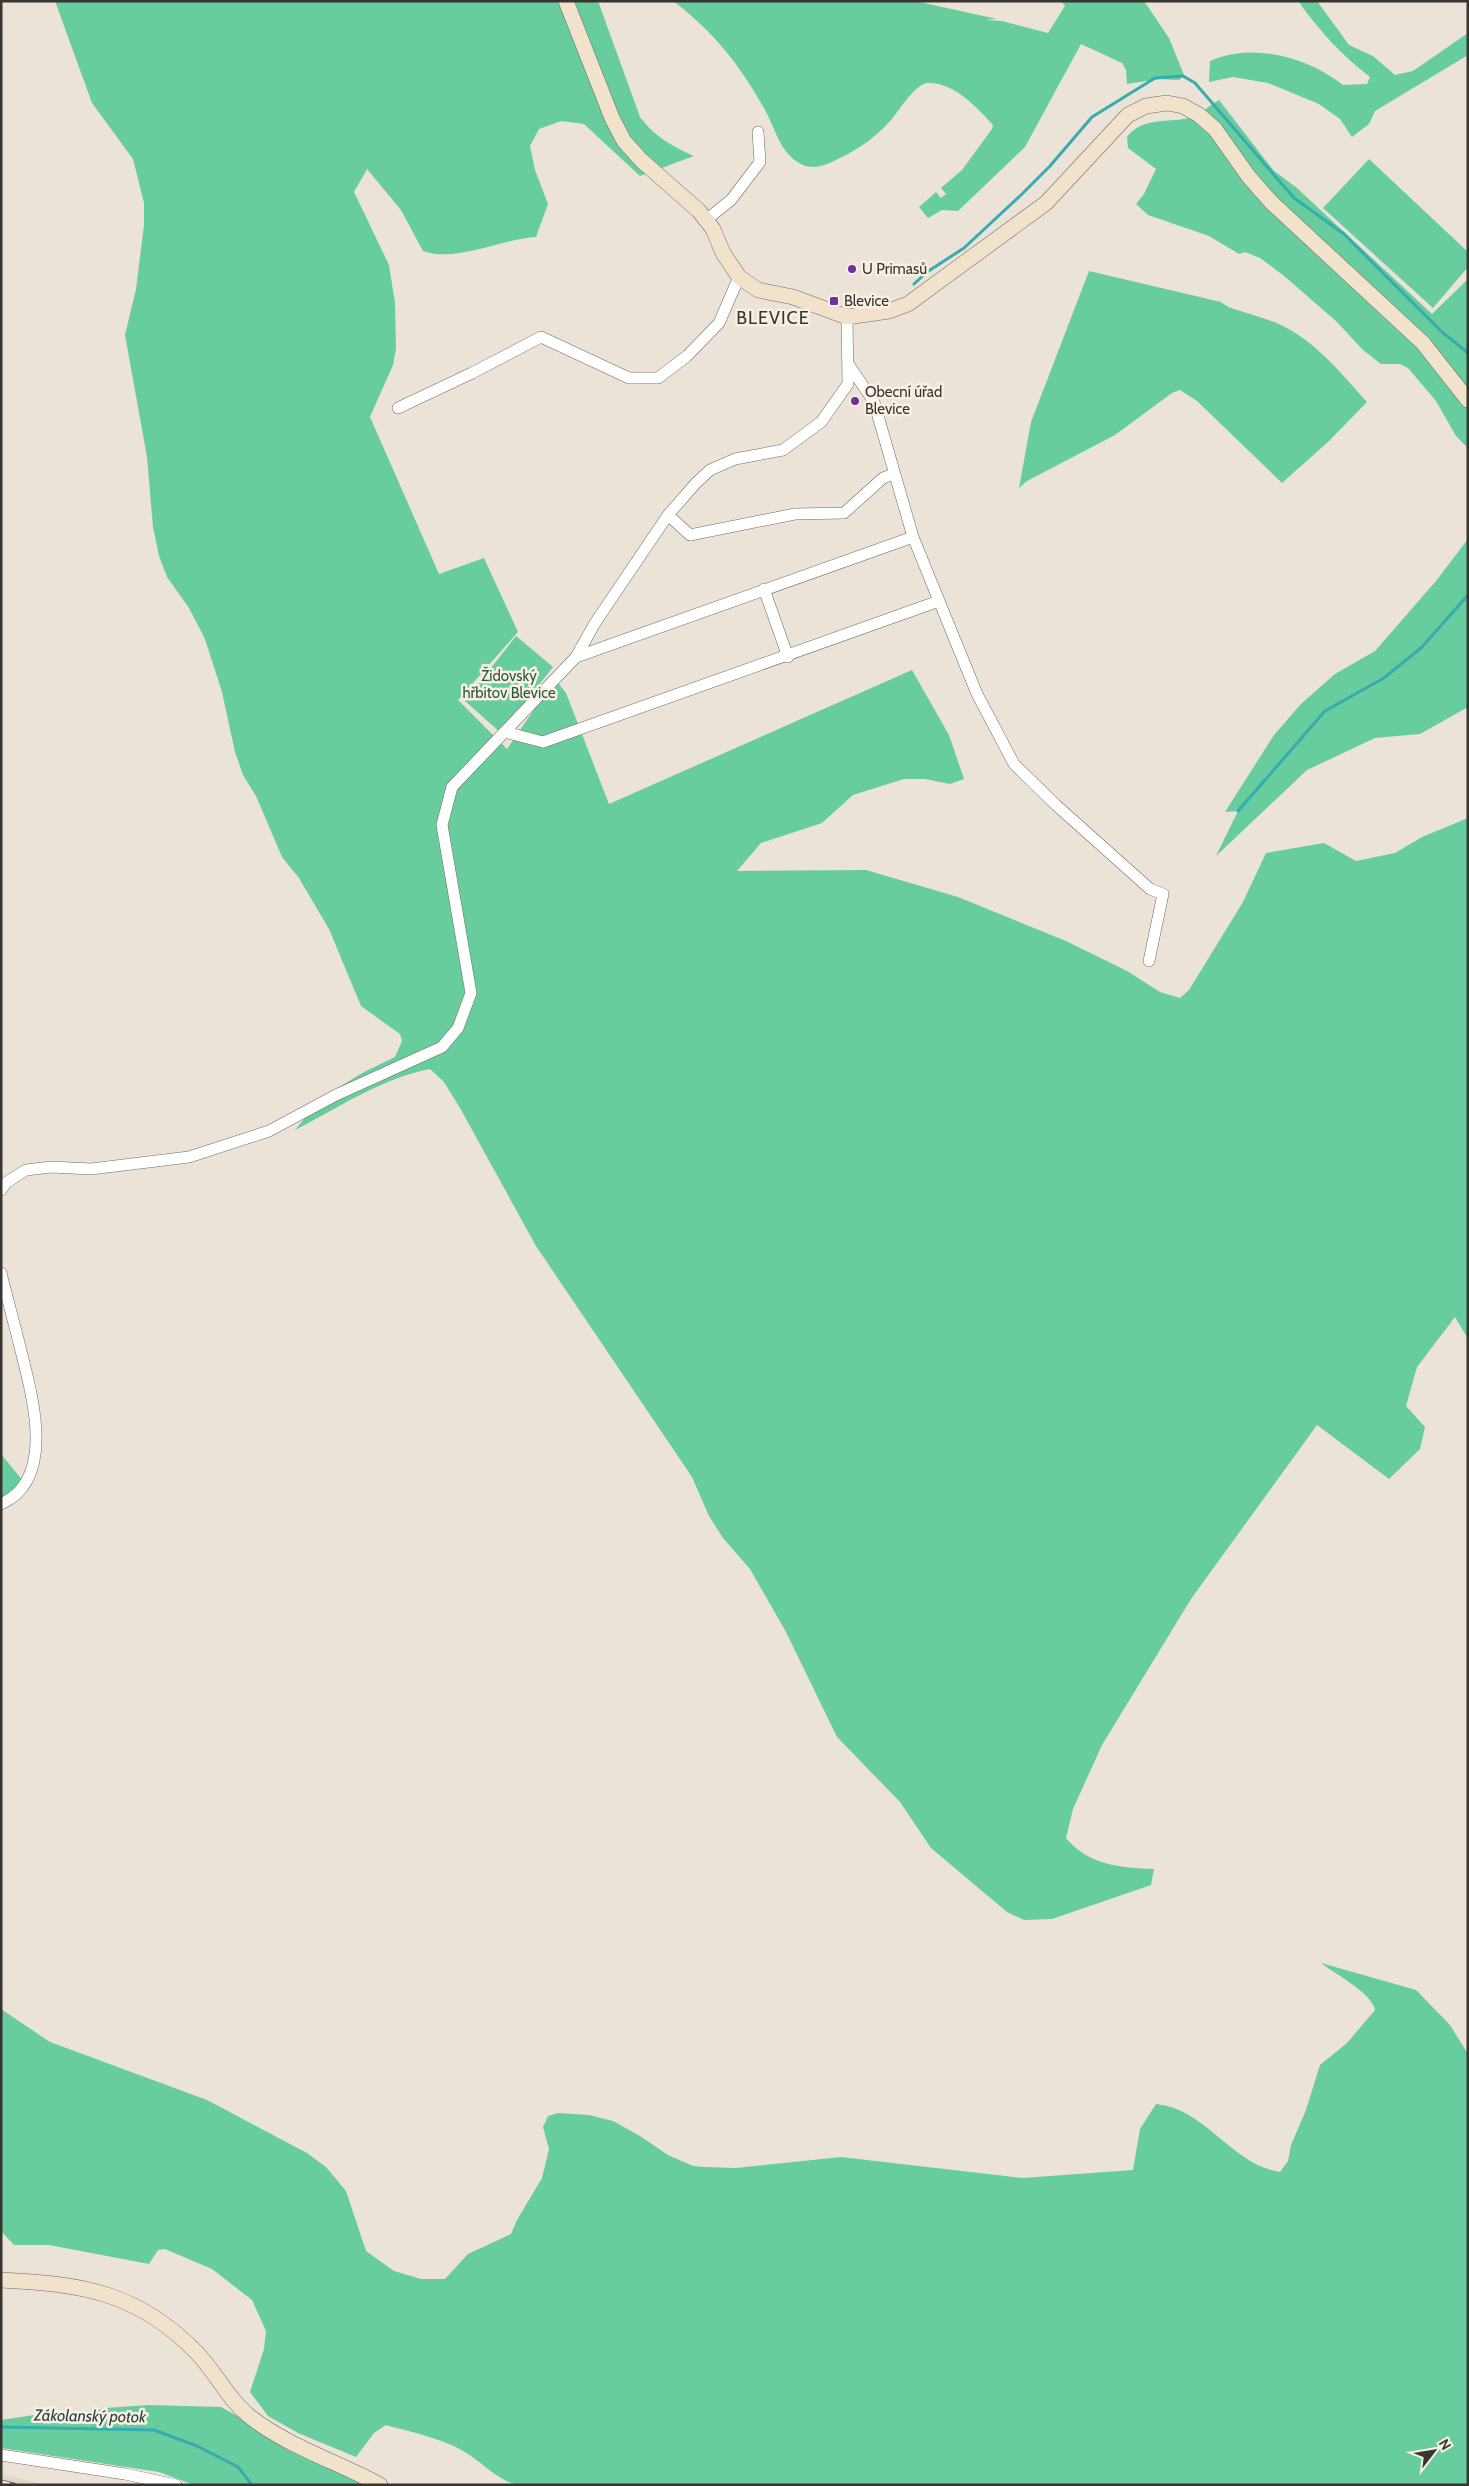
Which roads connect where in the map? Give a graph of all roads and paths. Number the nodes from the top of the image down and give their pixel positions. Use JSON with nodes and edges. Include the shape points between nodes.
{"nodes":[{"id":1,"x":566,"y":1,"type":"edge"},
{"id":2,"x":758,"y":132,"type":"dead end"},
{"id":3,"x":706,"y":220,"type":"junction"},
{"id":4,"x":739,"y":276,"type":"junction"},
{"id":5,"x":847,"y":317,"type":"junction"},
{"id":6,"x":849,"y":365,"type":"junction"},
{"id":7,"x":1468,"y":400,"type":"edge"},
{"id":8,"x":398,"y":408,"type":"dead end"},
{"id":9,"x":893,"y":474,"type":"junction"},
{"id":10,"x":668,"y":515,"type":"junction"},
{"id":11,"x":913,"y":537,"type":"junction"},
{"id":12,"x":764,"y":589,"type":"junction"},
{"id":13,"x":939,"y":601,"type":"junction"},
{"id":14,"x":576,"y":657,"type":"junction"},
{"id":15,"x":788,"y":657,"type":"junction"},
{"id":16,"x":505,"y":732,"type":"junction"},
{"id":17,"x":1148,"y":961,"type":"dead end"},
{"id":18,"x":1,"y":1190,"type":"edge"},
{"id":19,"x":1,"y":1273,"type":"edge"},
{"id":20,"x":1,"y":1504,"type":"edge"},
{"id":21,"x":1,"y":2280,"type":"edge"},
{"id":22,"x":1,"y":2455,"type":"edge"},
{"id":23,"x":176,"y":2485,"type":"edge"},
{"id":24,"x":380,"y":2485,"type":"edge"}],
"edges":[{"from":1,"to":3,"type":"street","via":[[612,118],[624,140]]},
{"from":2,"to":3,"type":"street","via":[[760,162],[730,200]]},
{"from":3,"to":4,"type":"street"},
{"from":4,"to":5,"type":"street","via":[[758,290],[793,297]]},
{"from":4,"to":8,"type":"street","via":[[719,323],[687,356],[658,378],[629,378],[541,337]]},
{"from":5,"to":6,"type":"street"},
{"from":5,"to":7,"type":"street","via":[[889,311],[908,304],[1046,203],[1128,115],[1146,106],[1167,103],[1199,114],[1215,129],[1272,203],[1422,343]]},
{"from":6,"to":9,"type":"street","via":[[874,402]]},
{"from":6,"to":10,"type":"street","via":[[848,384],[821,422],[783,450],[735,459],[710,470]]},
{"from":9,"to":10,"type":"street","via":[[883,478],[844,513],[795,514],[690,535]]},
{"from":9,"to":11,"type":"street"},
{"from":10,"to":14,"type":"street","via":[[595,623]]},
{"from":11,"to":12,"type":"street"},
{"from":11,"to":13,"type":"street"},
{"from":12,"to":14,"type":"street"},
{"from":12,"to":15,"type":"street"},
{"from":13,"to":15,"type":"street"},
{"from":13,"to":17,"type":"street","via":[[977,694],[1014,764],[1150,889],[1163,894]]},
{"from":14,"to":16,"type":"street"},
{"from":15,"to":16,"type":"street","via":[[543,742]]},
{"from":16,"to":18,"type":"street","via":[[452,787],[442,825],[471,993],[458,1028],[442,1047],[336,1095],[269,1131],[189,1157],[91,1168],[26,1170]]},
{"from":19,"to":20,"type":"street","via":[[36,1422],[36,1450],[31,1474],[20,1492]]},
{"from":21,"to":24,"type":"street","via":[[92,2289],[140,2308],[190,2346],[250,2416],[306,2449]]},
{"from":22,"to":23,"type":"street"}]}
